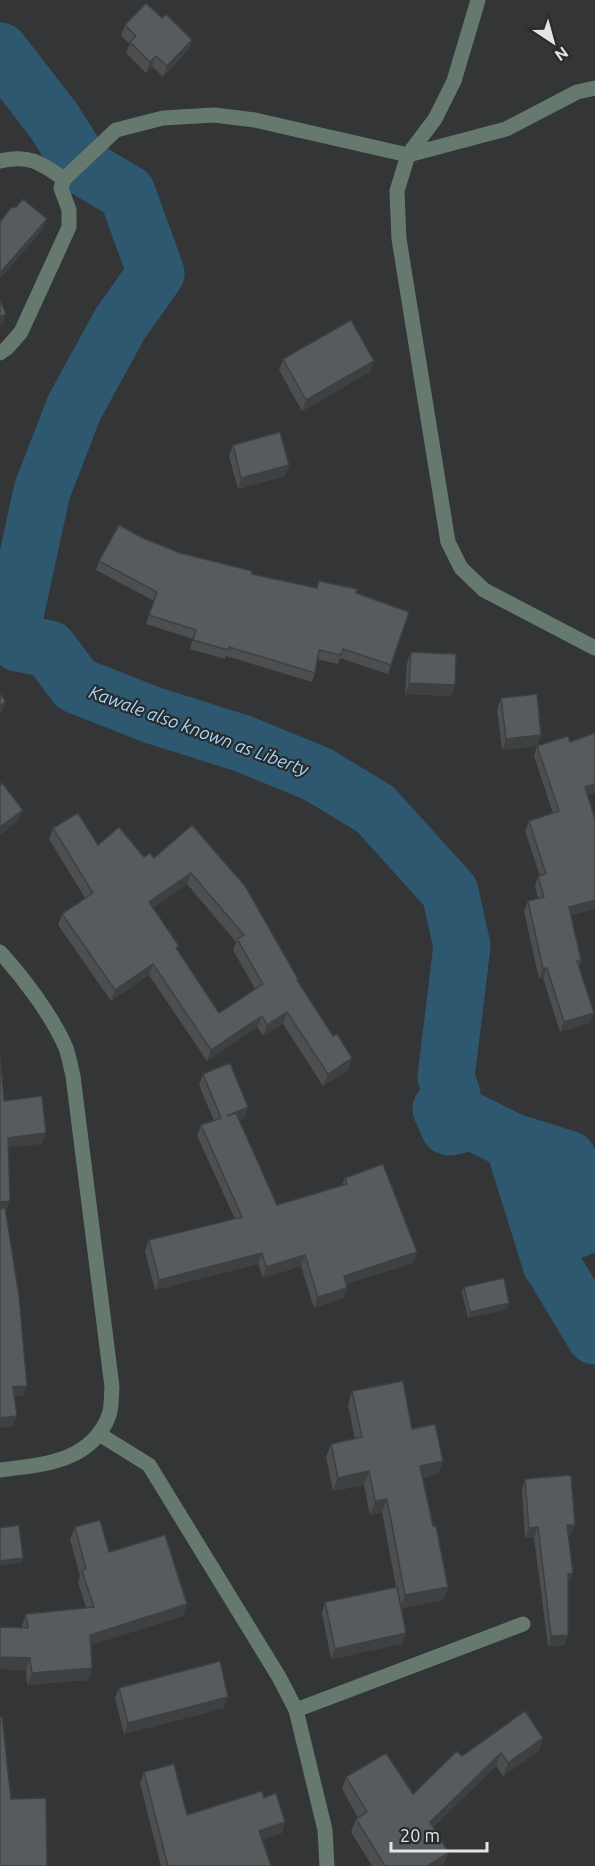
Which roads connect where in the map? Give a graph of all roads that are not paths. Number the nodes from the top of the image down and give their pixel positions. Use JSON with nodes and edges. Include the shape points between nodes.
{"nodes":[{"id":1,"x":478,"y":0,"type":"edge"},
{"id":2,"x":595,"y":88,"type":"edge"},
{"id":3,"x":408,"y":155,"type":"junction"},
{"id":4,"x":0,"y":161,"type":"edge"},
{"id":5,"x":67,"y":176,"type":"junction"},
{"id":6,"x":0,"y":353,"type":"edge"},
{"id":7,"x":595,"y":648,"type":"edge"},
{"id":8,"x":0,"y":952,"type":"edge"},
{"id":9,"x":99,"y":1434,"type":"junction"},
{"id":10,"x":0,"y":1470,"type":"edge"},
{"id":11,"x":523,"y":1624,"type":"dead end"},
{"id":12,"x":296,"y":1710,"type":"junction"},
{"id":13,"x":327,"y":1866,"type":"edge"}],
"edges":[{"from":1,"to":3,"type":"street","via":[[454,81],[435,118]]},
{"from":2,"to":3,"type":"street","via":[[578,92],[506,129]]},
{"from":3,"to":5,"type":"street","via":[[255,120],[214,115],[163,118],[116,130]]},
{"from":3,"to":7,"type":"street","via":[[397,191],[399,239],[448,542],[461,568],[484,590]]},
{"from":4,"to":5,"type":"street","via":[[11,158],[39,162]]},
{"from":5,"to":6,"type":"street","via":[[61,188],[69,210],[69,227],[21,332]]},
{"from":8,"to":9,"type":"street","via":[[54,1025],[73,1076],[112,1387],[109,1414]]},
{"from":9,"to":10,"type":"street","via":[[78,1452],[51,1463]]},
{"from":9,"to":12,"type":"street","via":[[149,1465]]},
{"from":11,"to":12,"type":"street"},
{"from":12,"to":13,"type":"street","via":[[325,1830]]}]}
